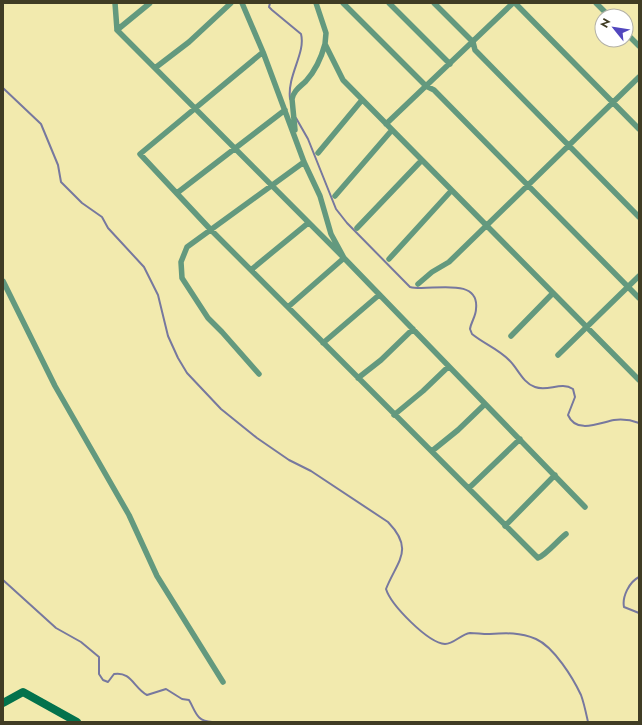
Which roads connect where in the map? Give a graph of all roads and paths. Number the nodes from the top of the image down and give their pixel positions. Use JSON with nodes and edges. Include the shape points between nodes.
{"nodes":[{"id":1,"x":115,"y":3,"type":"edge"},
{"id":2,"x":150,"y":3,"type":"edge"},
{"id":3,"x":231,"y":3,"type":"edge"},
{"id":4,"x":242,"y":3,"type":"edge"},
{"id":5,"x":316,"y":3,"type":"edge"},
{"id":6,"x":343,"y":3,"type":"edge"},
{"id":7,"x":389,"y":3,"type":"edge"},
{"id":8,"x":434,"y":3,"type":"edge"},
{"id":9,"x":514,"y":3,"type":"edge"},
{"id":10,"x":117,"y":30,"type":"junction"},
{"id":11,"x":473,"y":42,"type":"junction"},
{"id":12,"x":325,"y":44,"type":"junction"},
{"id":13,"x":263,"y":52,"type":"junction"},
{"id":14,"x":450,"y":64,"type":"junction"},
{"id":15,"x":155,"y":68,"type":"junction"},
{"id":16,"x":639,"y":77,"type":"edge"},
{"id":17,"x":426,"y":86,"type":"junction"},
{"id":18,"x":362,"y":100,"type":"junction"},
{"id":19,"x":613,"y":103,"type":"junction"},
{"id":20,"x":194,"y":109,"type":"junction"},
{"id":21,"x":285,"y":110,"type":"junction"},
{"id":22,"x":386,"y":124,"type":"junction"},
{"id":23,"x":639,"y":129,"type":"edge"},
{"id":24,"x":392,"y":130,"type":"junction"},
{"id":25,"x":296,"y":140,"type":"junction"},
{"id":26,"x":569,"y":146,"type":"junction"},
{"id":27,"x":234,"y":149,"type":"junction"},
{"id":28,"x":318,"y":153,"type":"dead end"},
{"id":29,"x":421,"y":161,"type":"junction"},
{"id":30,"x":304,"y":162,"type":"junction"},
{"id":31,"x":270,"y":185,"type":"junction"},
{"id":32,"x":528,"y":186,"type":"junction"},
{"id":33,"x":451,"y":191,"type":"junction"},
{"id":34,"x":177,"y":194,"type":"junction"},
{"id":35,"x":335,"y":196,"type":"dead end"},
{"id":36,"x":639,"y":217,"type":"edge"},
{"id":37,"x":308,"y":223,"type":"junction"},
{"id":38,"x":486,"y":226,"type":"junction"},
{"id":39,"x":357,"y":228,"type":"dead end"},
{"id":40,"x":211,"y":230,"type":"junction"},
{"id":41,"x":344,"y":258,"type":"junction"},
{"id":42,"x":390,"y":260,"type":"dead end"},
{"id":43,"x":252,"y":269,"type":"junction"},
{"id":44,"x":639,"y":276,"type":"edge"},
{"id":45,"x":3,"y":281,"type":"edge"},
{"id":46,"x":418,"y":284,"type":"dead end"},
{"id":47,"x":628,"y":287,"type":"junction"},
{"id":48,"x":553,"y":293,"type":"junction"},
{"id":49,"x":379,"y":294,"type":"junction"},
{"id":50,"x":639,"y":298,"type":"edge"},
{"id":51,"x":288,"y":307,"type":"junction"},
{"id":52,"x":587,"y":327,"type":"junction"},
{"id":53,"x":413,"y":329,"type":"junction"},
{"id":54,"x":511,"y":336,"type":"dead end"},
{"id":55,"x":324,"y":343,"type":"junction"},
{"id":56,"x":558,"y":355,"type":"dead end"},
{"id":57,"x":448,"y":367,"type":"junction"},
{"id":58,"x":259,"y":374,"type":"dead end"},
{"id":59,"x":358,"y":378,"type":"junction"},
{"id":60,"x":639,"y":380,"type":"edge"},
{"id":61,"x":485,"y":404,"type":"junction"},
{"id":62,"x":394,"y":415,"type":"junction"},
{"id":63,"x":520,"y":439,"type":"junction"},
{"id":64,"x":432,"y":451,"type":"junction"},
{"id":65,"x":555,"y":475,"type":"junction"},
{"id":66,"x":469,"y":488,"type":"junction"},
{"id":67,"x":585,"y":507,"type":"dead end"},
{"id":68,"x":505,"y":526,"type":"junction"},
{"id":69,"x":566,"y":534,"type":"dead end"},
{"id":70,"x":223,"y":682,"type":"dead end"},
{"id":71,"x":3,"y":703,"type":"edge"},
{"id":72,"x":77,"y":722,"type":"edge"}],
"edges":[{"from":1,"to":10,"type":"street"},
{"from":2,"to":10,"type":"street"},
{"from":3,"to":15,"type":"street","via":[[189,42]]},
{"from":4,"to":13,"type":"street"},
{"from":5,"to":12,"type":"street","via":[[326,33]]},
{"from":6,"to":17,"type":"street"},
{"from":7,"to":14,"type":"street"},
{"from":8,"to":11,"type":"street"},
{"from":9,"to":11,"type":"street"},
{"from":9,"to":19,"type":"street"},
{"from":10,"to":15,"type":"street"},
{"from":11,"to":14,"type":"street"},
{"from":11,"to":26,"type":"street","via":[[475,50]]},
{"from":12,"to":18,"type":"street","via":[[343,80]]},
{"from":12,"to":25,"type":"street","via":[[320,62],[292,98]]},
{"from":13,"to":20,"type":"street"},
{"from":13,"to":21,"type":"street"},
{"from":14,"to":17,"type":"street"},
{"from":15,"to":20,"type":"street"},
{"from":16,"to":19,"type":"street"},
{"from":17,"to":22,"type":"street"},
{"from":17,"to":32,"type":"street","via":[[434,90]]},
{"from":18,"to":22,"type":"street"},
{"from":18,"to":28,"type":"street"},
{"from":19,"to":23,"type":"street"},
{"from":19,"to":26,"type":"street"},
{"from":20,"to":27,"type":"street"},
{"from":20,"to":34,"type":"street","via":[[140,154]]},
{"from":21,"to":25,"type":"street"},
{"from":21,"to":27,"type":"street"},
{"from":22,"to":24,"type":"street"},
{"from":24,"to":29,"type":"street"},
{"from":24,"to":35,"type":"street"},
{"from":25,"to":30,"type":"street"},
{"from":26,"to":32,"type":"street"},
{"from":26,"to":36,"type":"street"},
{"from":27,"to":31,"type":"street"},
{"from":27,"to":34,"type":"street"},
{"from":29,"to":33,"type":"street"},
{"from":29,"to":39,"type":"street"},
{"from":30,"to":31,"type":"street"},
{"from":30,"to":41,"type":"street","via":[[320,196],[331,234]]},
{"from":31,"to":37,"type":"street"},
{"from":31,"to":40,"type":"street"},
{"from":32,"to":38,"type":"street"},
{"from":32,"to":47,"type":"street"},
{"from":33,"to":38,"type":"street"},
{"from":33,"to":42,"type":"street"},
{"from":34,"to":40,"type":"street"},
{"from":37,"to":41,"type":"street"},
{"from":37,"to":43,"type":"street"},
{"from":38,"to":46,"type":"street","via":[[449,262]]},
{"from":38,"to":48,"type":"street"},
{"from":40,"to":43,"type":"street"},
{"from":40,"to":58,"type":"street","via":[[187,247],[181,262],[182,278],[208,318]]},
{"from":41,"to":49,"type":"street"},
{"from":41,"to":51,"type":"street"},
{"from":43,"to":51,"type":"street"},
{"from":44,"to":47,"type":"street"},
{"from":45,"to":70,"type":"street","via":[[55,386],[129,514],[157,576]]},
{"from":47,"to":50,"type":"street"},
{"from":47,"to":52,"type":"street"},
{"from":48,"to":52,"type":"street"},
{"from":48,"to":54,"type":"street"},
{"from":49,"to":53,"type":"street"},
{"from":49,"to":55,"type":"street"},
{"from":51,"to":55,"type":"street"},
{"from":52,"to":56,"type":"street"},
{"from":52,"to":60,"type":"street"},
{"from":53,"to":57,"type":"street"},
{"from":53,"to":59,"type":"street"},
{"from":55,"to":59,"type":"street"},
{"from":57,"to":61,"type":"street"},
{"from":57,"to":62,"type":"street"},
{"from":59,"to":62,"type":"street"},
{"from":61,"to":63,"type":"street"},
{"from":61,"to":64,"type":"street"},
{"from":62,"to":64,"type":"street"},
{"from":63,"to":65,"type":"street"},
{"from":63,"to":66,"type":"street"},
{"from":64,"to":66,"type":"street"},
{"from":65,"to":67,"type":"street"},
{"from":65,"to":68,"type":"street"},
{"from":66,"to":68,"type":"street"},
{"from":68,"to":69,"type":"street","via":[[538,558]]},
{"from":71,"to":72,"type":"street","via":[[23,692]]}]}
